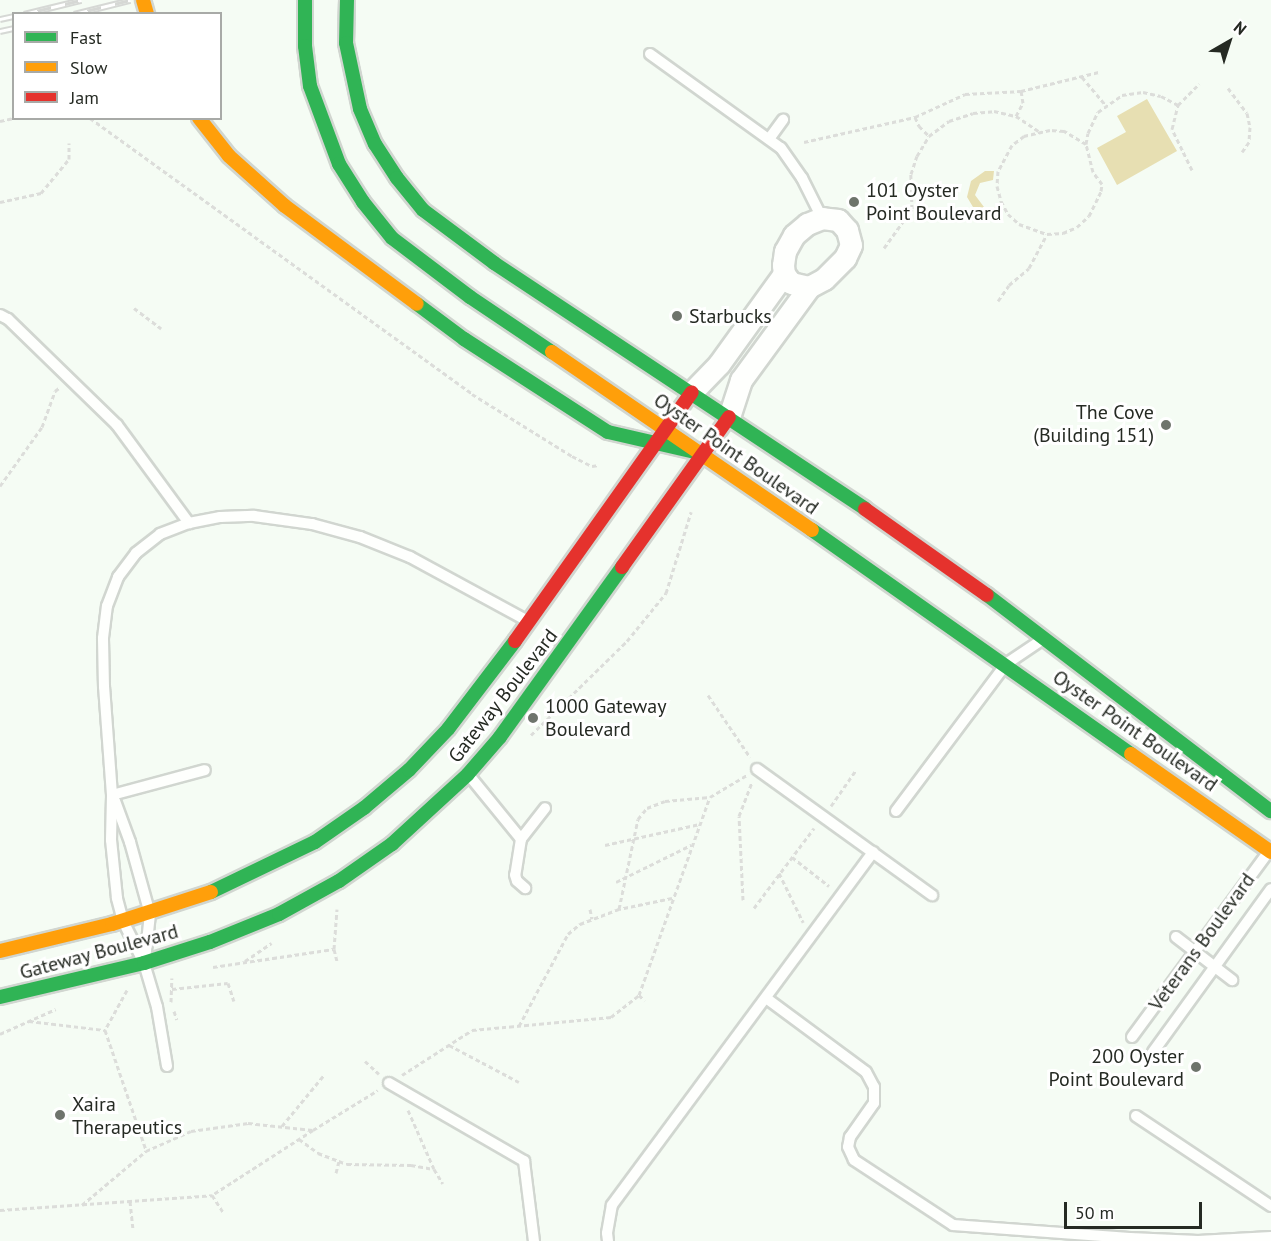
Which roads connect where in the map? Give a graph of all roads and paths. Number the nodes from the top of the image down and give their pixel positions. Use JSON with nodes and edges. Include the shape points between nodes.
{"nodes":[{"id":1,"x":305,"y":0,"type":"edge"},
{"id":2,"x":347,"y":0,"type":"edge"},
{"id":3,"x":650,"y":54,"type":"dead end"},
{"id":4,"x":1100,"y":72,"type":"dead end"},
{"id":5,"x":1082,"y":77,"type":"junction"},
{"id":6,"x":1199,"y":84,"type":"dead end"},
{"id":7,"x":1228,"y":88,"type":"dead end"},
{"id":8,"x":1021,"y":91,"type":"junction"},
{"id":9,"x":1106,"y":104,"type":"junction"},
{"id":10,"x":1178,"y":105,"type":"junction"},
{"id":11,"x":1016,"y":116,"type":"junction"},
{"id":12,"x":915,"y":117,"type":"junction"},
{"id":13,"x":93,"y":120,"type":"edge"},
{"id":14,"x":201,"y":120,"type":"edge"},
{"id":15,"x":783,"y":120,"type":"dead end"},
{"id":16,"x":1038,"y":131,"type":"junction"},
{"id":17,"x":929,"y":136,"type":"junction"},
{"id":18,"x":769,"y":139,"type":"junction"},
{"id":19,"x":69,"y":142,"type":"dead end"},
{"id":20,"x":804,"y":142,"type":"dead end"},
{"id":21,"x":1086,"y":144,"type":"junction"},
{"id":22,"x":1242,"y":152,"type":"dead end"},
{"id":23,"x":1192,"y":170,"type":"dead end"},
{"id":24,"x":0,"y":202,"type":"edge"},
{"id":25,"x":822,"y":218,"type":"junction"},
{"id":26,"x":1047,"y":234,"type":"junction"},
{"id":27,"x":884,"y":248,"type":"dead end"},
{"id":28,"x":784,"y":274,"type":"junction"},
{"id":29,"x":809,"y":287,"type":"junction"},
{"id":30,"x":998,"y":301,"type":"dead end"},
{"id":31,"x":134,"y":308,"type":"dead end"},
{"id":32,"x":0,"y":315,"type":"edge"},
{"id":33,"x":160,"y":328,"type":"dead end"},
{"id":34,"x":69,"y":378,"type":"junction"},
{"id":35,"x":692,"y":392,"type":"junction"},
{"id":36,"x":729,"y":417,"type":"junction"},
{"id":37,"x":667,"y":428,"type":"junction"},
{"id":38,"x":656,"y":443,"type":"junction"},
{"id":39,"x":703,"y":453,"type":"junction"},
{"id":40,"x":599,"y":465,"type":"dead end"},
{"id":41,"x":0,"y":486,"type":"edge"},
{"id":42,"x":692,"y":507,"type":"dead end"},
{"id":43,"x":189,"y":523,"type":"junction"},
{"id":44,"x":530,"y":621,"type":"junction"},
{"id":45,"x":1043,"y":639,"type":"junction"},
{"id":46,"x":1006,"y":664,"type":"junction"},
{"id":47,"x":708,"y":695,"type":"dead end"},
{"id":48,"x":525,"y":740,"type":"dead end"},
{"id":49,"x":757,"y":769,"type":"junction"},
{"id":50,"x":205,"y":770,"type":"dead end"},
{"id":51,"x":856,"y":771,"type":"dead end"},
{"id":52,"x":468,"y":774,"type":"junction"},
{"id":53,"x":112,"y":795,"type":"junction"},
{"id":54,"x":710,"y":797,"type":"junction"},
{"id":55,"x":545,"y":808,"type":"dead end"},
{"id":56,"x":896,"y":811,"type":"dead end"},
{"id":57,"x":1271,"y":811,"type":"edge"},
{"id":58,"x":823,"y":816,"type":"junction"},
{"id":59,"x":699,"y":824,"type":"junction"},
{"id":60,"x":521,"y":839,"type":"junction"},
{"id":61,"x":634,"y":839,"type":"junction"},
{"id":62,"x":692,"y":844,"type":"junction"},
{"id":63,"x":605,"y":846,"type":"dead end"},
{"id":64,"x":1270,"y":850,"type":"edge"},
{"id":65,"x":873,"y":852,"type":"junction"},
{"id":66,"x":792,"y":857,"type":"junction"},
{"id":67,"x":779,"y":873,"type":"junction"},
{"id":68,"x":628,"y":876,"type":"junction"},
{"id":69,"x":616,"y":882,"type":"dead end"},
{"id":70,"x":528,"y":886,"type":"dead end"},
{"id":71,"x":829,"y":886,"type":"dead end"},
{"id":72,"x":1271,"y":889,"type":"edge"},
{"id":73,"x":932,"y":895,"type":"dead end"},
{"id":74,"x":672,"y":898,"type":"junction"},
{"id":75,"x":742,"y":900,"type":"dead end"},
{"id":76,"x":337,"y":906,"type":"dead end"},
{"id":77,"x":753,"y":908,"type":"dead end"},
{"id":78,"x":590,"y":909,"type":"dead end"},
{"id":79,"x":619,"y":909,"type":"junction"},
{"id":80,"x":150,"y":914,"type":"junction"},
{"id":81,"x":592,"y":919,"type":"junction"},
{"id":82,"x":123,"y":921,"type":"junction"},
{"id":83,"x":803,"y":922,"type":"dead end"},
{"id":84,"x":1176,"y":937,"type":"dead end"},
{"id":85,"x":334,"y":949,"type":"junction"},
{"id":86,"x":0,"y":951,"type":"edge"},
{"id":87,"x":1195,"y":952,"type":"junction"},
{"id":88,"x":337,"y":961,"type":"dead end"},
{"id":89,"x":144,"y":963,"type":"junction"},
{"id":90,"x":1215,"y":967,"type":"junction"},
{"id":91,"x":208,"y":968,"type":"dead end"},
{"id":92,"x":172,"y":974,"type":"dead end"},
{"id":93,"x":1232,"y":980,"type":"dead end"},
{"id":94,"x":131,"y":983,"type":"dead end"},
{"id":95,"x":172,"y":989,"type":"junction"},
{"id":96,"x":639,"y":996,"type":"junction"},
{"id":97,"x":0,"y":998,"type":"edge"},
{"id":98,"x":766,"y":998,"type":"junction"},
{"id":99,"x":234,"y":1000,"type":"dead end"},
{"id":100,"x":645,"y":1001,"type":"dead end"},
{"id":101,"x":177,"y":1020,"type":"dead end"},
{"id":102,"x":28,"y":1021,"type":"dead end"},
{"id":103,"x":519,"y":1026,"type":"junction"},
{"id":104,"x":105,"y":1030,"type":"junction"},
{"id":105,"x":1132,"y":1037,"type":"dead end"},
{"id":106,"x":449,"y":1045,"type":"junction"},
{"id":107,"x":1153,"y":1052,"type":"dead end"},
{"id":108,"x":365,"y":1061,"type":"dead end"},
{"id":109,"x":167,"y":1066,"type":"dead end"},
{"id":110,"x":324,"y":1075,"type":"dead end"},
{"id":111,"x":519,"y":1082,"type":"dead end"},
{"id":112,"x":394,"y":1086,"type":"junction"},
{"id":113,"x":1136,"y":1116,"type":"dead end"},
{"id":114,"x":282,"y":1126,"type":"junction"},
{"id":115,"x":314,"y":1130,"type":"junction"},
{"id":116,"x":299,"y":1139,"type":"junction"},
{"id":117,"x":146,"y":1151,"type":"junction"},
{"id":118,"x":339,"y":1161,"type":"junction"},
{"id":119,"x":434,"y":1169,"type":"junction"},
{"id":120,"x":336,"y":1173,"type":"dead end"},
{"id":121,"x":443,"y":1184,"type":"dead end"},
{"id":122,"x":212,"y":1195,"type":"junction"},
{"id":123,"x":130,"y":1201,"type":"junction"},
{"id":124,"x":82,"y":1205,"type":"junction"},
{"id":125,"x":1271,"y":1206,"type":"edge"},
{"id":126,"x":0,"y":1210,"type":"edge"},
{"id":127,"x":223,"y":1212,"type":"dead end"},
{"id":128,"x":133,"y":1230,"type":"dead end"},
{"id":129,"x":1271,"y":1237,"type":"edge"},
{"id":130,"x":534,"y":1241,"type":"edge"},
{"id":131,"x":608,"y":1241,"type":"edge"}],
"edges":[{"from":1,"to":37,"type":"main road","name":"Oyster Point Boulevard","via":[[310,86],[339,164],[392,238],[470,297]]},
{"from":2,"to":35,"type":"main road","name":"Oyster Point Boulevard","via":[[346,43],[360,109],[375,144],[423,210],[494,262]]},
{"from":3,"to":18,"type":"lane"},
{"from":4,"to":5,"type":"path"},
{"from":5,"to":8,"type":"path"},
{"from":5,"to":9,"type":"path"},
{"from":6,"to":10,"type":"path"},
{"from":7,"to":22,"type":"path","via":[[1247,113],[1249,142]]},
{"from":8,"to":11,"type":"path","via":[[1023,103]]},
{"from":8,"to":12,"type":"path","via":[[965,93]]},
{"from":9,"to":10,"type":"path","via":[[1122,95],[1143,92]]},
{"from":9,"to":21,"type":"path","via":[[1092,121]]},
{"from":10,"to":23,"type":"path","via":[[1172,129]]},
{"from":11,"to":16,"type":"path"},
{"from":11,"to":17,"type":"path","via":[[973,112],[949,121]]},
{"from":12,"to":17,"type":"path"},
{"from":12,"to":20,"type":"path"},
{"from":13,"to":40,"type":"path","via":[[472,394],[572,456],[592,466]]},
{"from":14,"to":38,"type":"main road","via":[[256,182],[464,339],[608,432]]},
{"from":15,"to":18,"type":"lane"},
{"from":16,"to":21,"type":"path","via":[[1064,131]]},
{"from":16,"to":26,"type":"path","via":[[1012,145],[998,171],[997,186],[1008,214],[1019,224]]},
{"from":17,"to":27,"type":"path","via":[[911,174],[912,209]]},
{"from":18,"to":25,"type":"lane","via":[[781,148],[802,178]]},
{"from":19,"to":24,"type":"path","via":[[69,159],[41,193]]},
{"from":21,"to":26,"type":"path","via":[[1093,172],[1102,184],[1098,203],[1077,227]]},
{"from":25,"to":28,"type":"street","via":[[794,235],[786,251]]},
{"from":25,"to":29,"type":"street","via":[[838,220],[847,230],[851,244],[837,269]]},
{"from":26,"to":30,"type":"path","via":[[1029,268]]},
{"from":28,"to":29,"type":"street","via":[[791,284]]},
{"from":28,"to":35,"type":"street","via":[[719,364]]},
{"from":29,"to":36,"type":"street","via":[[741,380]]},
{"from":31,"to":33,"type":"path"},
{"from":32,"to":34,"type":"lane"},
{"from":34,"to":41,"type":"path","via":[[55,392],[42,427]]},
{"from":34,"to":43,"type":"lane","via":[[117,425]]},
{"from":35,"to":36,"type":"main road","name":"Oyster Point Boulevard"},
{"from":35,"to":37,"type":"main road","name":"Gateway Boulevard"},
{"from":36,"to":39,"type":"main road","name":"Gateway Boulevard"},
{"from":36,"to":45,"type":"main road","name":"Oyster Point Boulevard","via":[[978,588]]},
{"from":37,"to":38,"type":"main road","name":"Gateway Boulevard"},
{"from":37,"to":39,"type":"main road","name":"Oyster Point Boulevard"},
{"from":38,"to":39,"type":"main road"},
{"from":38,"to":44,"type":"main road","name":"Gateway Boulevard"},
{"from":39,"to":46,"type":"main road","name":"Oyster Point Boulevard"},
{"from":39,"to":52,"type":"main road","name":"Gateway Boulevard","via":[[531,697]]},
{"from":42,"to":48,"type":"path","via":[[666,593],[627,641]]},
{"from":43,"to":44,"type":"lane","via":[[254,516],[312,524],[360,537],[457,580]]},
{"from":43,"to":53,"type":"lane","via":[[160,534],[136,553],[118,577],[107,606],[104,687]]},
{"from":44,"to":80,"type":"main road","name":"Gateway Boulevard","via":[[448,729],[364,808],[315,842],[259,873]]},
{"from":45,"to":46,"type":"lane"},
{"from":45,"to":57,"type":"main road","name":"Oyster Point Boulevard"},
{"from":46,"to":56,"type":"lane"},
{"from":46,"to":64,"type":"main road","name":"Oyster Point Boulevard"},
{"from":47,"to":49,"type":"path"},
{"from":49,"to":54,"type":"path"},
{"from":49,"to":58,"type":"lane"},
{"from":49,"to":75,"type":"path","via":[[739,816]]},
{"from":50,"to":53,"type":"lane"},
{"from":51,"to":58,"type":"path"},
{"from":52,"to":60,"type":"lane"},
{"from":52,"to":89,"type":"main road","name":"Gateway Boulevard","via":[[392,844],[339,881],[269,918]]},
{"from":53,"to":80,"type":"lane"},
{"from":53,"to":82,"type":"lane","via":[[111,840]]},
{"from":54,"to":59,"type":"path"},
{"from":54,"to":61,"type":"path","via":[[665,801],[647,808],[638,819]]},
{"from":55,"to":60,"type":"lane"},
{"from":58,"to":65,"type":"lane"},
{"from":58,"to":66,"type":"path"},
{"from":59,"to":61,"type":"path"},
{"from":59,"to":62,"type":"path"},
{"from":60,"to":70,"type":"lane","via":[[515,875],[517,881]]},
{"from":61,"to":63,"type":"path"},
{"from":61,"to":68,"type":"path"},
{"from":62,"to":68,"type":"path"},
{"from":62,"to":74,"type":"path"},
{"from":64,"to":87,"type":"lane","name":"Veterans Boulevard"},
{"from":65,"to":73,"type":"lane"},
{"from":65,"to":98,"type":"lane"},
{"from":66,"to":67,"type":"path"},
{"from":66,"to":71,"type":"path"},
{"from":67,"to":77,"type":"path"},
{"from":67,"to":83,"type":"path"},
{"from":68,"to":69,"type":"path"},
{"from":68,"to":79,"type":"path"},
{"from":72,"to":90,"type":"lane","name":"Veterans Boulevard"},
{"from":74,"to":79,"type":"path"},
{"from":74,"to":96,"type":"path"},
{"from":76,"to":85,"type":"path"},
{"from":78,"to":81,"type":"path"},
{"from":79,"to":81,"type":"path"},
{"from":80,"to":82,"type":"main road","name":"Gateway Boulevard"},
{"from":80,"to":89,"type":"lane"},
{"from":81,"to":103,"type":"path","via":[[567,934]]},
{"from":82,"to":86,"type":"main road","name":"Gateway Boulevard"},
{"from":82,"to":89,"type":"lane"},
{"from":84,"to":87,"type":"lane"},
{"from":85,"to":88,"type":"path"},
{"from":85,"to":91,"type":"path"},
{"from":87,"to":90,"type":"lane"},
{"from":87,"to":105,"type":"lane","name":"Veterans Boulevard"},
{"from":89,"to":97,"type":"main road","name":"Gateway Boulevard"},
{"from":89,"to":109,"type":"lane","via":[[157,1007]]},
{"from":90,"to":93,"type":"lane"},
{"from":90,"to":107,"type":"lane","name":"Veterans Boulevard"},
{"from":92,"to":95,"type":"path"},
{"from":94,"to":104,"type":"path"},
{"from":95,"to":99,"type":"path","via":[[228,983]]},
{"from":95,"to":101,"type":"path","via":[[171,1004]]},
{"from":96,"to":100,"type":"path"},
{"from":96,"to":103,"type":"path","via":[[611,1017]]},
{"from":98,"to":129,"type":"lane","via":[[866,1072],[874,1087],[874,1103],[850,1137],[848,1147],[854,1160],[953,1225],[1198,1241]]},
{"from":98,"to":131,"type":"lane","via":[[612,1205]]},
{"from":102,"to":104,"type":"path"},
{"from":103,"to":106,"type":"path","via":[[472,1030]]},
{"from":104,"to":117,"type":"path"},
{"from":106,"to":111,"type":"path"},
{"from":106,"to":112,"type":"path"},
{"from":108,"to":112,"type":"path"},
{"from":110,"to":114,"type":"path"},
{"from":112,"to":115,"type":"path"},
{"from":112,"to":119,"type":"path"},
{"from":112,"to":130,"type":"lane","via":[[524,1161]]},
{"from":113,"to":125,"type":"lane"},
{"from":114,"to":115,"type":"path"},
{"from":114,"to":117,"type":"path","via":[[248,1123],[191,1131]]},
{"from":115,"to":116,"type":"path"},
{"from":116,"to":118,"type":"path","via":[[318,1153]]},
{"from":116,"to":122,"type":"path"},
{"from":117,"to":124,"type":"path"},
{"from":118,"to":119,"type":"path"},
{"from":118,"to":120,"type":"path"},
{"from":119,"to":121,"type":"path"},
{"from":122,"to":123,"type":"path"},
{"from":122,"to":127,"type":"path"},
{"from":123,"to":124,"type":"path"},
{"from":123,"to":128,"type":"path"},
{"from":124,"to":126,"type":"path"}]}
